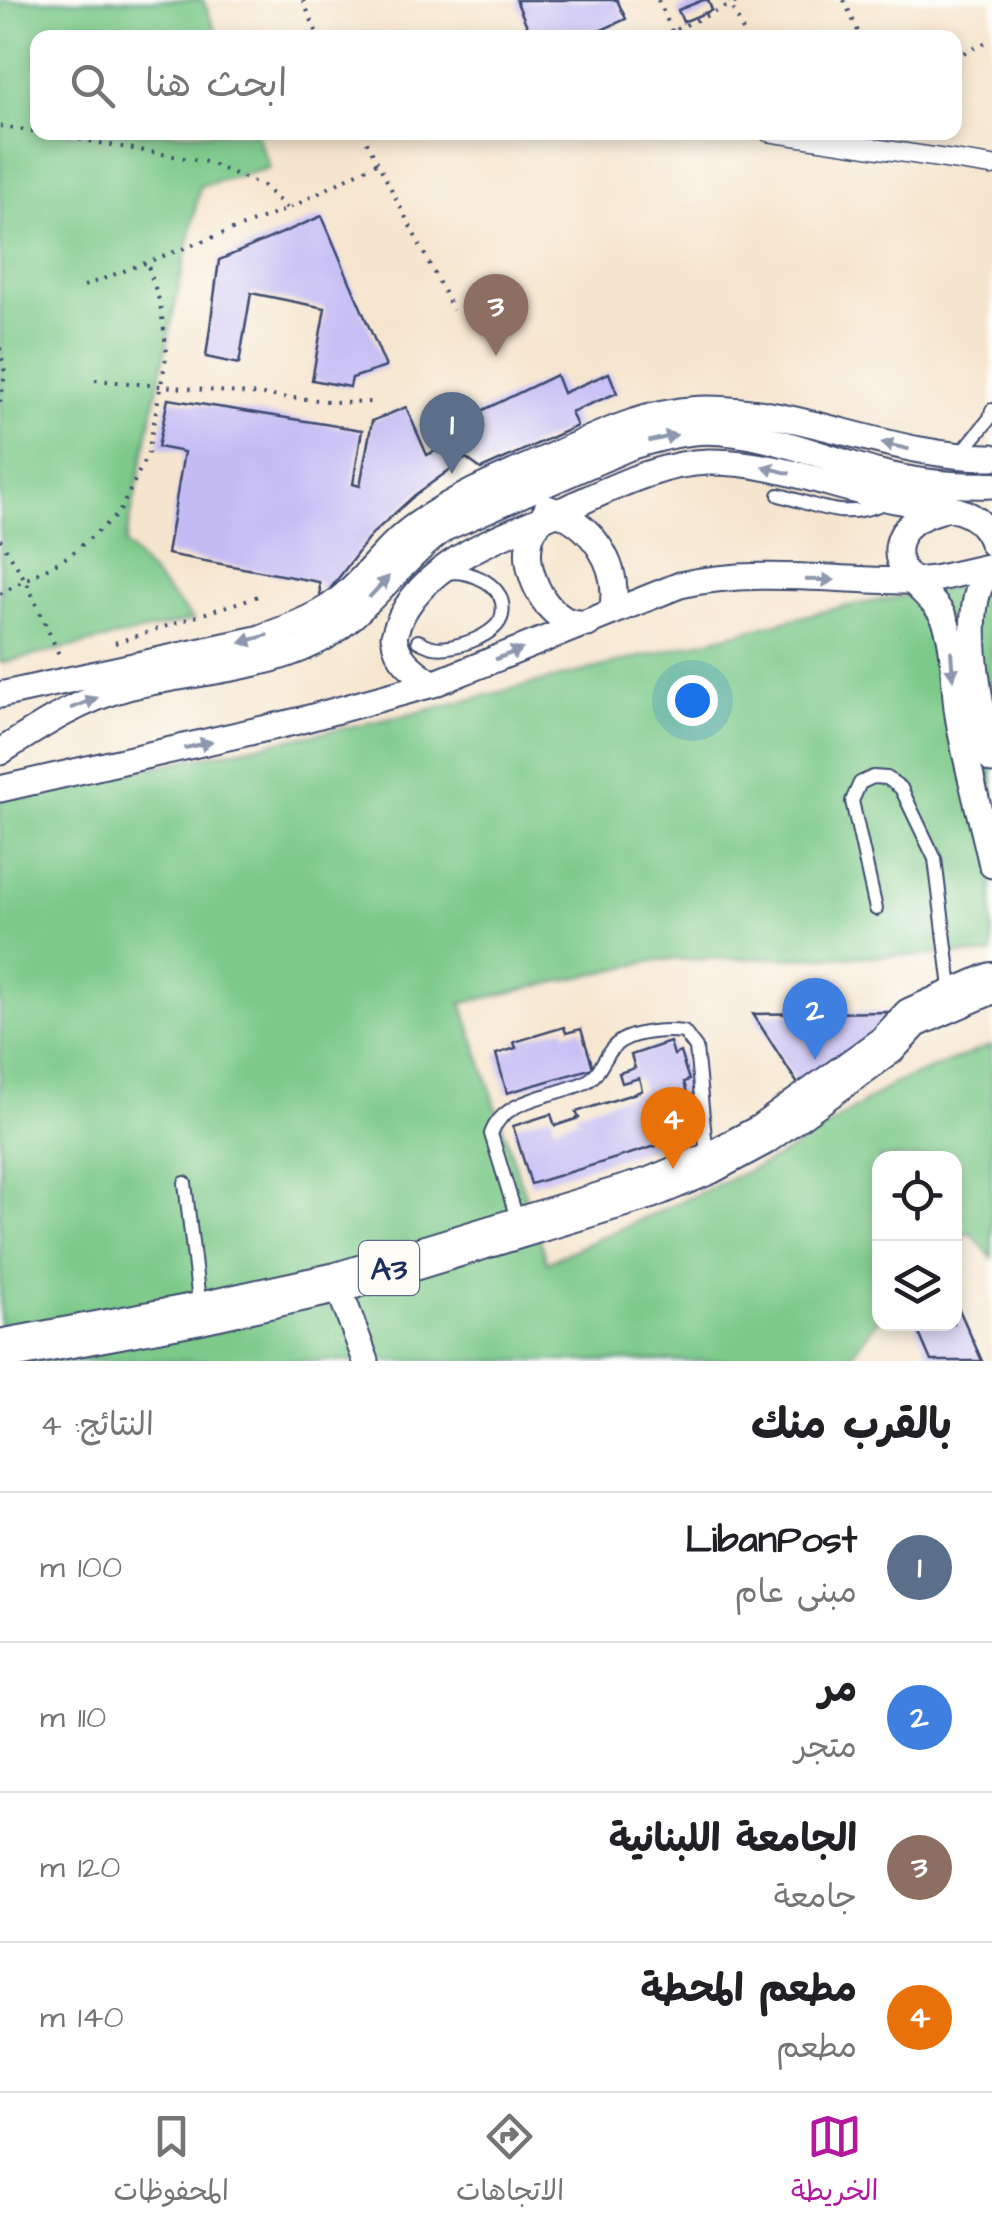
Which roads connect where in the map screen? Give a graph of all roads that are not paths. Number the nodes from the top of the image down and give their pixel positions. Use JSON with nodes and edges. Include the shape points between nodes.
{"nodes":[{"id":1,"x":821,"y":140,"type":"edge"},
{"id":2,"x":992,"y":166,"type":"edge"},
{"id":3,"x":992,"y":410,"type":"edge"},
{"id":4,"x":572,"y":446,"type":"junction"},
{"id":5,"x":958,"y":456,"type":"junction"},
{"id":6,"x":992,"y":457,"type":"edge"},
{"id":7,"x":556,"y":479,"type":"junction"},
{"id":8,"x":992,"y":485,"type":"edge"},
{"id":9,"x":482,"y":487,"type":"junction"},
{"id":10,"x":779,"y":494,"type":"dead end"},
{"id":11,"x":891,"y":500,"type":"junction"},
{"id":12,"x":541,"y":508,"type":"junction"},
{"id":13,"x":943,"y":509,"type":"junction"},
{"id":14,"x":992,"y":543,"type":"edge"},
{"id":15,"x":992,"y":567,"type":"edge"},
{"id":16,"x":438,"y":574,"type":"junction"},
{"id":17,"x":912,"y":581,"type":"junction"},
{"id":18,"x":612,"y":612,"type":"junction"},
{"id":19,"x":588,"y":624,"type":"junction"},
{"id":20,"x":418,"y":642,"type":"dead end"},
{"id":21,"x":433,"y":684,"type":"junction"},
{"id":22,"x":0,"y":695,"type":"edge"},
{"id":23,"x":0,"y":752,"type":"edge"},
{"id":24,"x":992,"y":760,"type":"edge"},
{"id":25,"x":0,"y":788,"type":"edge"},
{"id":26,"x":992,"y":865,"type":"edge"},
{"id":27,"x":876,"y":909,"type":"dead end"},
{"id":28,"x":992,"y":983,"type":"edge"},
{"id":29,"x":952,"y":999,"type":"junction"},
{"id":30,"x":992,"y":1003,"type":"edge"},
{"id":31,"x":887,"y":1045,"type":"junction"},
{"id":32,"x":708,"y":1164,"type":"junction"},
{"id":33,"x":186,"y":1183,"type":"dead end"},
{"id":34,"x":521,"y":1229,"type":"junction"},
{"id":35,"x":337,"y":1283,"type":"junction"},
{"id":36,"x":200,"y":1314,"type":"junction"},
{"id":37,"x":0,"y":1350,"type":"edge"},
{"id":38,"x":366,"y":1361,"type":"edge"}],
"edges":[{"from":1,"to":2,"type":"street"},
{"from":3,"to":5,"type":"lane"},
{"from":5,"to":4,"type":"street","one_way":true,"via":[[767,415],[708,409],[654,416]]},
{"from":4,"to":7,"type":"street"},
{"from":4,"to":9,"type":"street"},
{"from":5,"to":6,"type":"street"},
{"from":7,"to":8,"type":"street","one_way":true,"via":[[632,446],[695,432],[755,439],[882,474]]},
{"from":7,"to":12,"type":"street"},
{"from":9,"to":12,"type":"street"},
{"from":9,"to":22,"type":"street","one_way":true,"via":[[413,527],[328,608],[286,628]]},
{"from":10,"to":11,"type":"lane","via":[[845,513]]},
{"from":11,"to":12,"type":"street","one_way":true,"via":[[763,467],[709,462],[682,464]]},
{"from":11,"to":13,"type":"street"},
{"from":12,"to":16,"type":"street"},
{"from":12,"to":18,"type":"street","via":[[590,532],[614,587]]},
{"from":12,"to":19,"type":"street","via":[[529,560],[534,578],[559,615]]},
{"from":23,"to":12,"type":"street","one_way":true,"via":[[82,702],[312,645],[349,620],[445,528]]},
{"from":13,"to":14,"type":"street","via":[[982,520]]},
{"from":13,"to":17,"type":"street","via":[[913,521],[900,540],[899,559]]},
{"from":15,"to":17,"type":"street"},
{"from":15,"to":24,"type":"street","via":[[980,586],[975,617],[978,692]]},
{"from":16,"to":20,"type":"lane","via":[[484,580],[498,593],[503,612],[494,628],[462,643]]},
{"from":16,"to":21,"type":"street","via":[[406,608],[394,636],[400,657]]},
{"from":18,"to":17,"type":"street","one_way":true,"via":[[663,589],[714,578]]},
{"from":17,"to":26,"type":"street","one_way":true,"via":[[948,628],[961,732]]},
{"from":18,"to":19,"type":"street"},
{"from":21,"to":19,"type":"street","one_way":true},
{"from":25,"to":21,"type":"street","one_way":true},
{"from":27,"to":29,"type":"lane","via":[[852,801],[872,777],[901,788],[935,858]]},
{"from":28,"to":29,"type":"highway","number":"A3"},
{"from":29,"to":31,"type":"highway","number":"A3","via":[[912,1018]]},
{"from":30,"to":31,"type":"highway","number":"A3"},
{"from":31,"to":32,"type":"highway","number":"A3"},
{"from":32,"to":34,"type":"highway","number":"A3"},
{"from":32,"to":34,"type":"lane","via":[[696,1048],[684,1032],[624,1039],[588,1081],[526,1101],[496,1121],[491,1134]]},
{"from":33,"to":36,"type":"lane"},
{"from":34,"to":35,"type":"highway","number":"A3"},
{"from":35,"to":36,"type":"highway","number":"A3"},
{"from":35,"to":38,"type":"street"},
{"from":36,"to":37,"type":"highway","number":"A3"}]}
